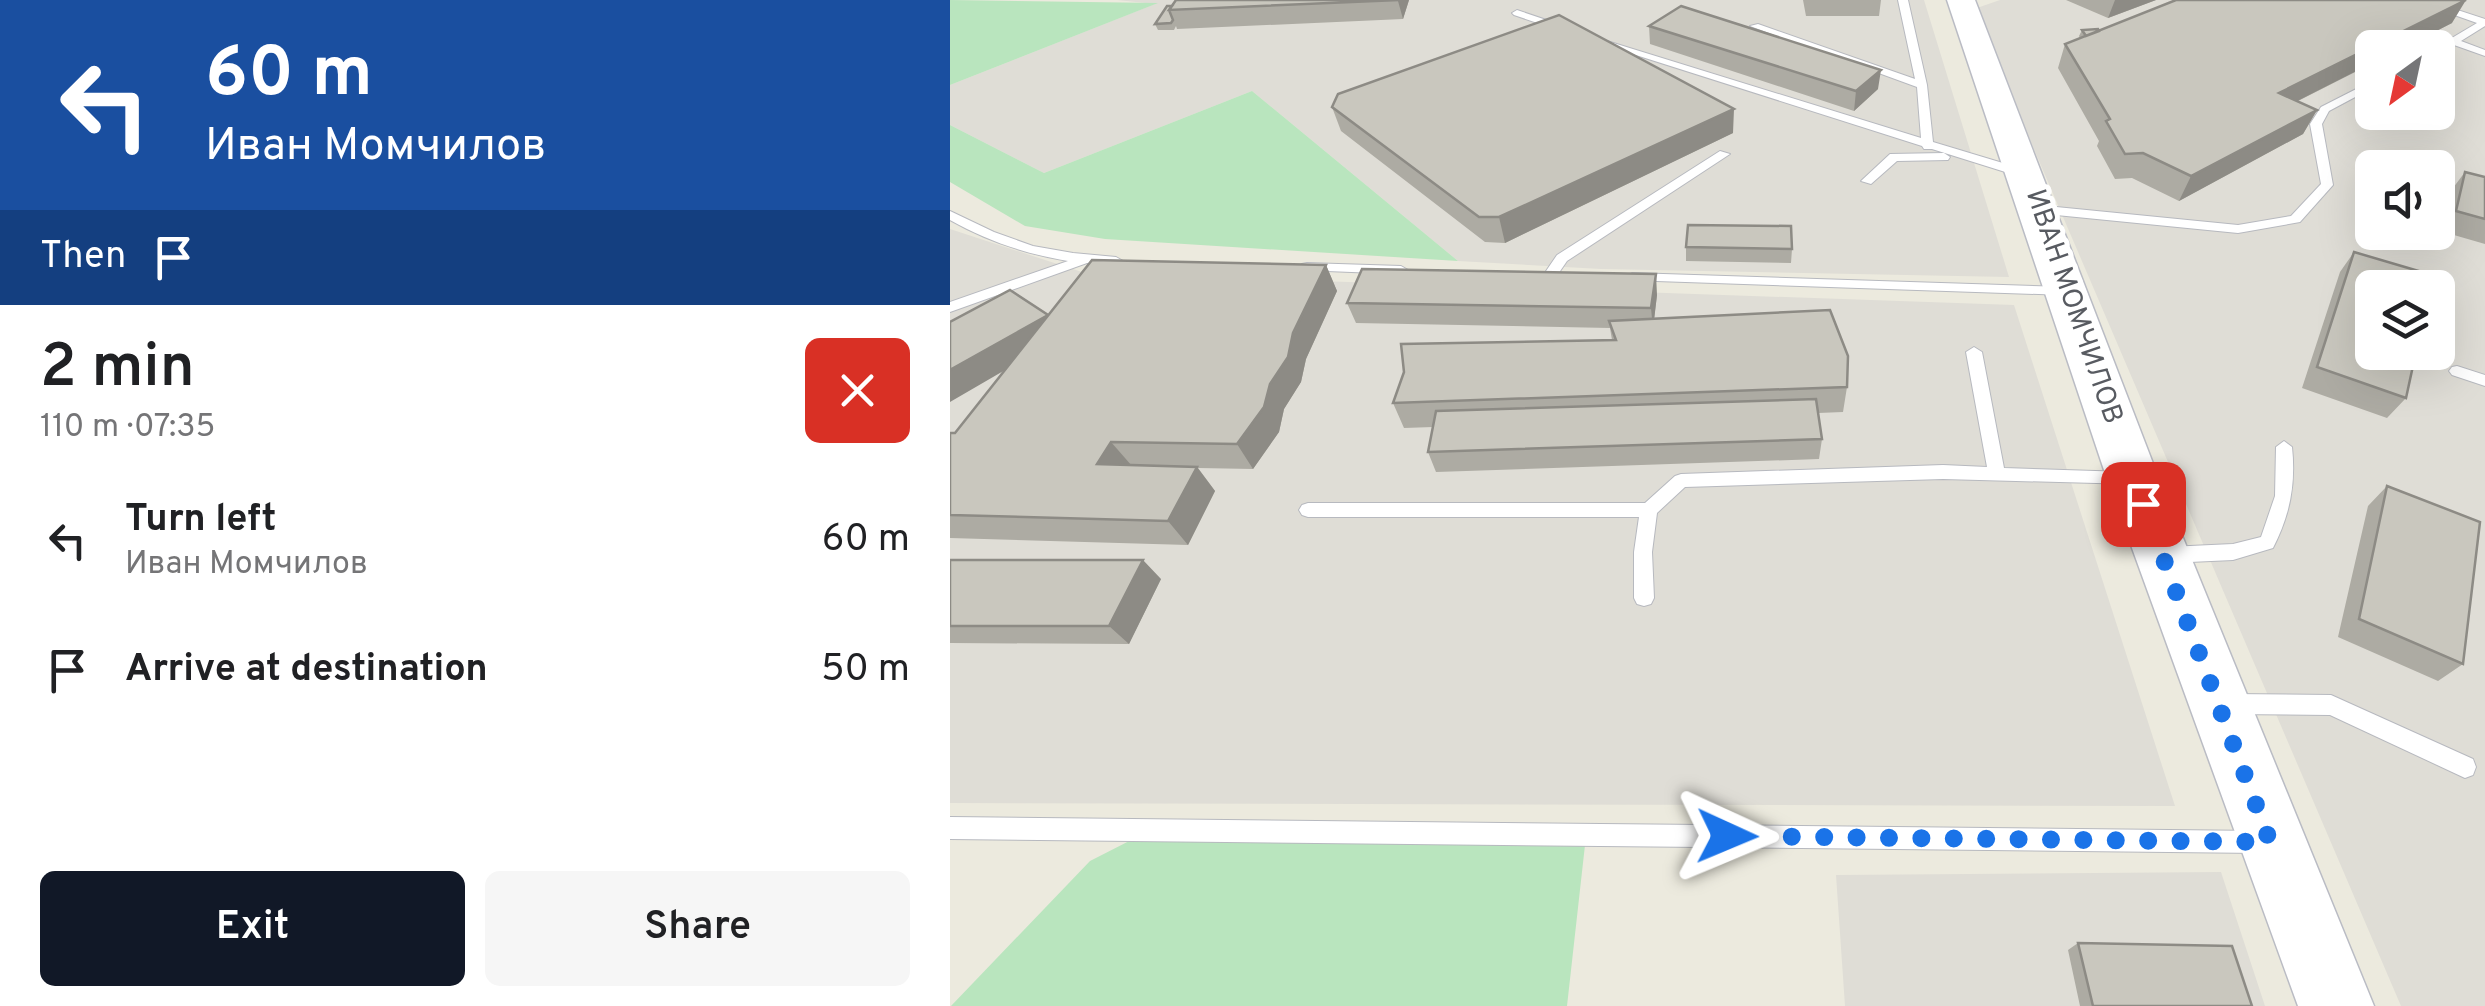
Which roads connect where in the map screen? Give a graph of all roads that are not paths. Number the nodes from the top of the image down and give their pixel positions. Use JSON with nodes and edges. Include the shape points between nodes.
{"nodes":[{"id":1,"x":1904,"y":0,"type":"edge"},
{"id":2,"x":2418,"y":0,"type":"edge"},
{"id":3,"x":1967,"y":2,"type":"edge"},
{"id":4,"x":1517,"y":13,"type":"dead end"},
{"id":5,"x":2485,"y":22,"type":"edge"},
{"id":6,"x":1756,"y":26,"type":"edge"},
{"id":7,"x":1572,"y":32,"type":"edge"},
{"id":8,"x":1590,"y":38,"type":"edge"},
{"id":9,"x":2455,"y":39,"type":"edge"},
{"id":10,"x":2455,"y":42,"type":"edge"},
{"id":11,"x":2485,"y":52,"type":"edge"},
{"id":12,"x":1922,"y":85,"type":"junction"},
{"id":13,"x":2355,"y":93,"type":"edge"},
{"id":14,"x":1928,"y":147,"type":"junction"},
{"id":15,"x":1724,"y":154,"type":"dead end"},
{"id":16,"x":1964,"y":157,"type":"junction"},
{"id":17,"x":1867,"y":181,"type":"dead end"},
{"id":18,"x":2032,"y":192,"type":"junction"},
{"id":19,"x":950,"y":215,"type":"edge"},
{"id":20,"x":1084,"y":260,"type":"junction"},
{"id":21,"x":1142,"y":262,"type":"edge"},
{"id":22,"x":1298,"y":266,"type":"edge"},
{"id":23,"x":1414,"y":270,"type":"edge"},
{"id":24,"x":1531,"y":274,"type":"edge"},
{"id":25,"x":1550,"y":274,"type":"junction"},
{"id":26,"x":1570,"y":275,"type":"edge"},
{"id":27,"x":1610,"y":276,"type":"edge"},
{"id":28,"x":2065,"y":290,"type":"junction"},
{"id":29,"x":950,"y":306,"type":"edge"},
{"id":30,"x":1974,"y":352,"type":"dead end"},
{"id":31,"x":2457,"y":371,"type":"dead end"},
{"id":32,"x":2485,"y":381,"type":"edge"},
{"id":33,"x":2284,"y":446,"type":"dead end"},
{"id":34,"x":1998,"y":474,"type":"junction"},
{"id":35,"x":2133,"y":479,"type":"junction"},
{"id":36,"x":1308,"y":510,"type":"dead end"},
{"id":37,"x":1649,"y":510,"type":"junction"},
{"id":38,"x":2162,"y":555,"type":"junction"},
{"id":39,"x":1644,"y":598,"type":"dead end"},
{"id":40,"x":2218,"y":704,"type":"junction"},
{"id":41,"x":2465,"y":767,"type":"dead end"},
{"id":42,"x":950,"y":828,"type":"edge"},
{"id":43,"x":2270,"y":842,"type":"junction"},
{"id":44,"x":2336,"y":1006,"type":"edge"}],
"edges":[{"from":1,"to":12,"type":"lane"},
{"from":2,"to":5,"type":"lane"},
{"from":3,"to":18,"type":"street","name":"ИВАН МОМЧИЛОВ"},
{"from":4,"to":7,"type":"lane"},
{"from":5,"to":9,"type":"lane"},
{"from":6,"to":12,"type":"lane"},
{"from":8,"to":14,"type":"lane"},
{"from":10,"to":11,"type":"lane"},
{"from":12,"to":14,"type":"lane"},
{"from":13,"to":18,"type":"lane","via":[[2326,108],[2316,124],[2328,185],[2295,219],[2238,229]]},
{"from":14,"to":16,"type":"lane"},
{"from":15,"to":25,"type":"lane","via":[[1562,258]]},
{"from":16,"to":17,"type":"lane","via":[[1894,157]]},
{"from":16,"to":18,"type":"lane"},
{"from":18,"to":28,"type":"street","name":"ИВАН МОМЧИЛОВ"},
{"from":19,"to":20,"type":"lane","via":[[1018,247]]},
{"from":20,"to":21,"type":"lane"},
{"from":20,"to":29,"type":"lane"},
{"from":22,"to":23,"type":"lane"},
{"from":24,"to":25,"type":"lane"},
{"from":25,"to":26,"type":"lane"},
{"from":27,"to":28,"type":"lane"},
{"from":28,"to":35,"type":"street","name":"ИВАН МОМЧИЛОВ"},
{"from":30,"to":34,"type":"lane"},
{"from":31,"to":32,"type":"lane"},
{"from":33,"to":38,"type":"lane","via":[[2288,475],[2268,543],[2233,552]]},
{"from":34,"to":35,"type":"lane"},
{"from":34,"to":37,"type":"lane","via":[[1681,481]]},
{"from":35,"to":38,"type":"street","name":"ИВАН МОМЧИЛОВ"},
{"from":36,"to":37,"type":"lane"},
{"from":37,"to":39,"type":"lane"},
{"from":38,"to":40,"type":"street","name":"ИВАН МОМЧИЛОВ"},
{"from":40,"to":41,"type":"lane","via":[[2331,705]]},
{"from":40,"to":43,"type":"street","name":"ИВАН МОМЧИЛОВ"},
{"from":42,"to":43,"type":"lane"},
{"from":43,"to":44,"type":"street","name":"ИВАН МОМЧИЛОВ"}]}
